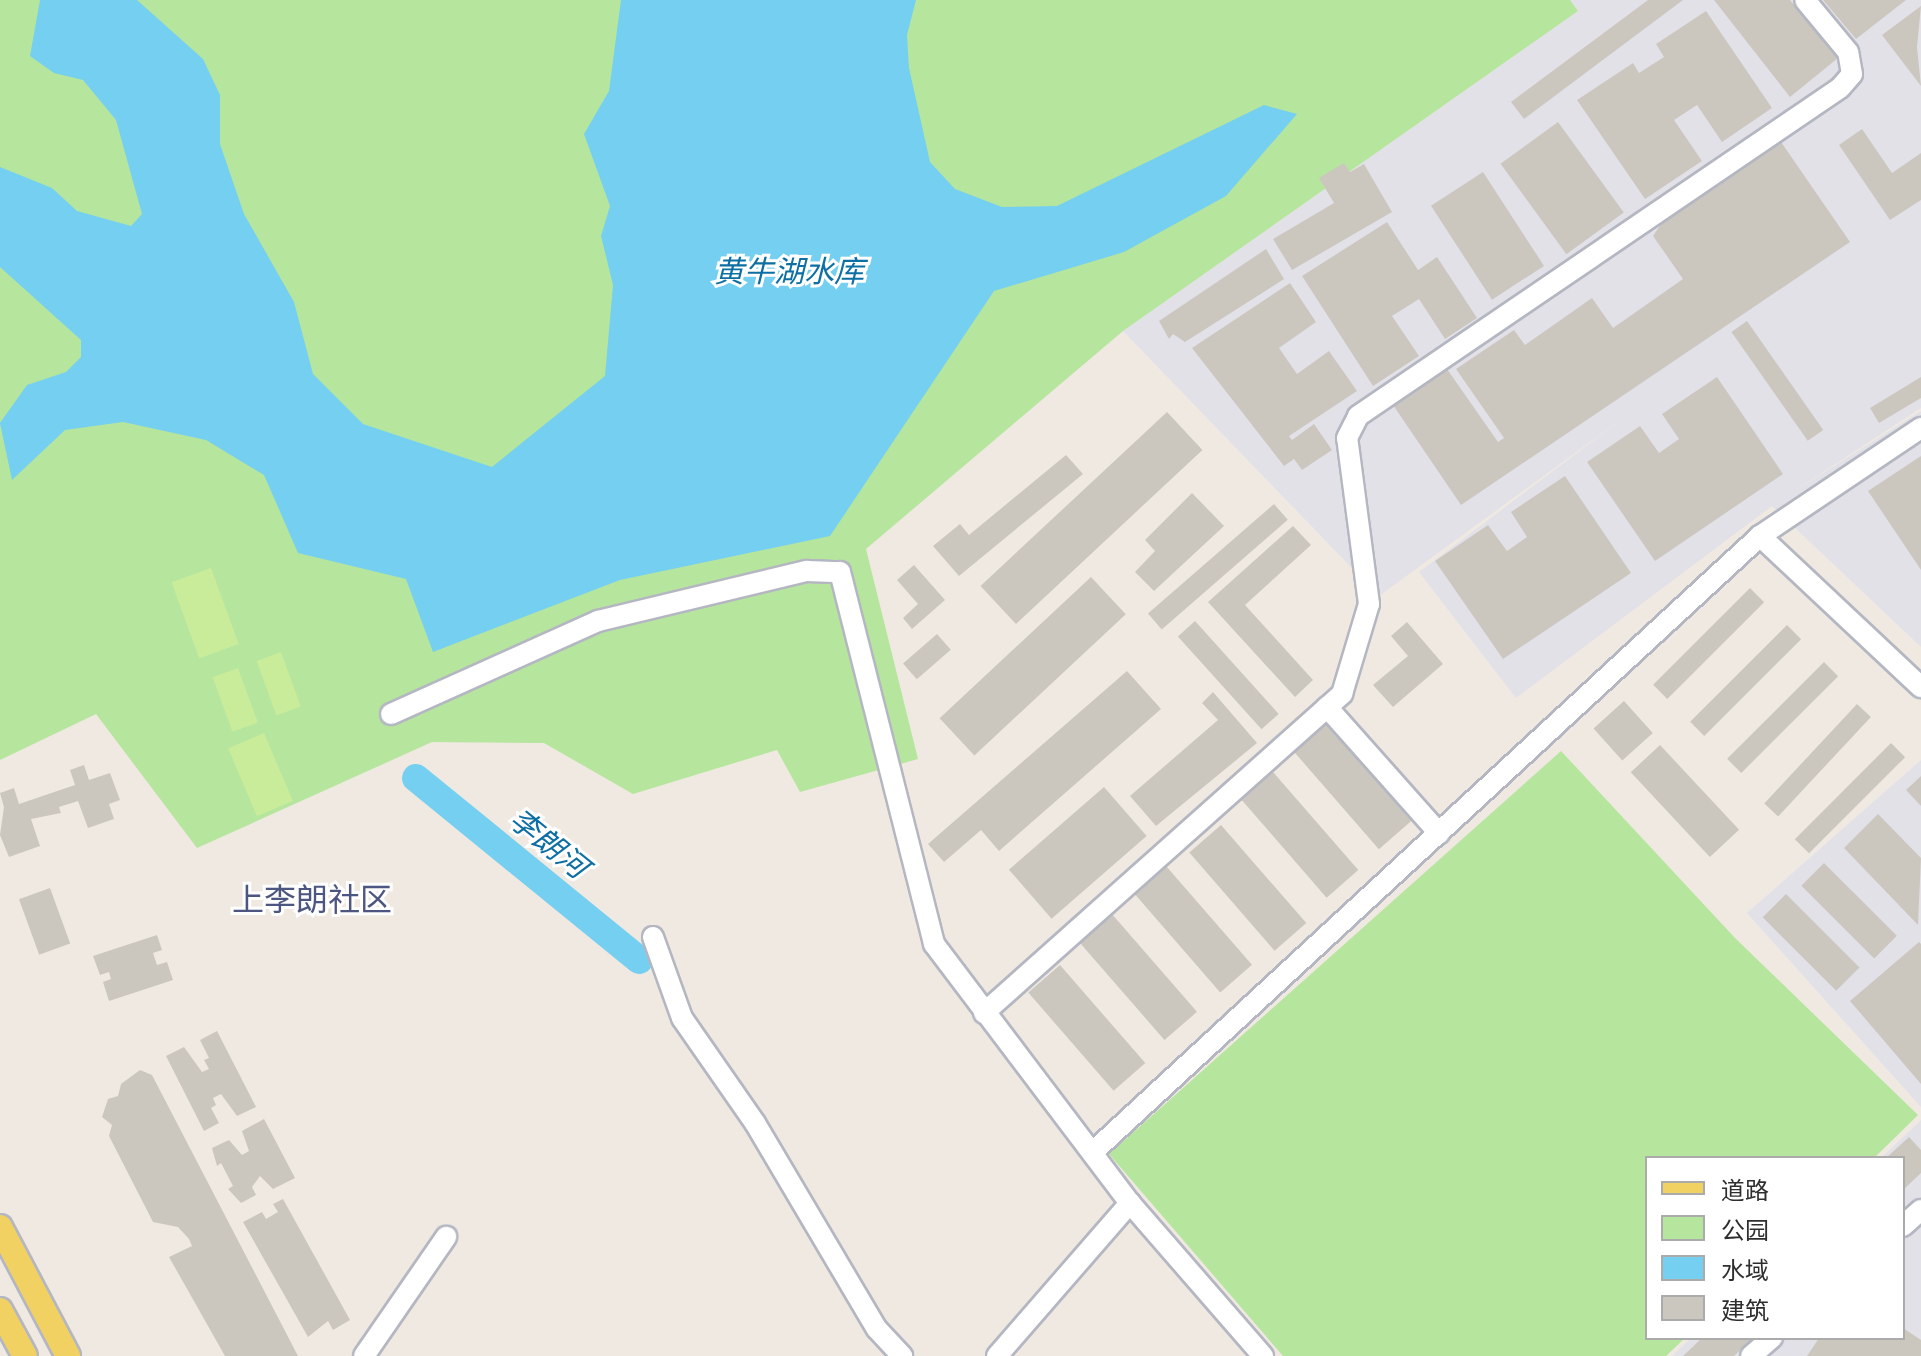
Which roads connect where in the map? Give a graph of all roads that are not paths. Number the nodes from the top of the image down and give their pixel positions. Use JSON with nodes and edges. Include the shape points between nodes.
{"nodes":[{"id":1,"x":1805,"y":0,"type":"edge"},
{"id":2,"x":1921,"y":428,"type":"edge"},
{"id":3,"x":1760,"y":536,"type":"junction"},
{"id":4,"x":1921,"y":687,"type":"edge"},
{"id":5,"x":1327,"y":707,"type":"junction"},
{"id":6,"x":391,"y":714,"type":"dead end"},
{"id":7,"x":1439,"y":833,"type":"junction"},
{"id":8,"x":653,"y":937,"type":"dead end"},
{"id":9,"x":984,"y":1013,"type":"junction"},
{"id":10,"x":1094,"y":1151,"type":"junction"},
{"id":11,"x":1130,"y":1203,"type":"junction"},
{"id":12,"x":1921,"y":1210,"type":"edge"},
{"id":13,"x":1905,"y":1224,"type":"edge"},
{"id":14,"x":0,"y":1227,"type":"edge"},
{"id":15,"x":446,"y":1237,"type":"dead end"},
{"id":16,"x":0,"y":1310,"type":"edge"},
{"id":17,"x":1770,"y":1340,"type":"edge"},
{"id":18,"x":25,"y":1356,"type":"edge"},
{"id":19,"x":68,"y":1356,"type":"edge"},
{"id":20,"x":364,"y":1356,"type":"edge"},
{"id":21,"x":902,"y":1356,"type":"edge"},
{"id":22,"x":997,"y":1356,"type":"edge"},
{"id":23,"x":1263,"y":1356,"type":"edge"},
{"id":24,"x":1751,"y":1356,"type":"edge"}],
"edges":[{"from":1,"to":5,"type":"street","via":[[1848,52],[1852,74],[1840,88],[1358,416],[1347,438],[1364,534],[1369,604],[1342,694]]},
{"from":2,"to":3,"type":"street"},
{"from":3,"to":4,"type":"street"},
{"from":3,"to":7,"type":"street"},
{"from":5,"to":7,"type":"street"},
{"from":5,"to":9,"type":"street"},
{"from":6,"to":9,"type":"street","via":[[598,621],[807,571],[840,572],[934,944]]},
{"from":7,"to":10,"type":"street"},
{"from":8,"to":21,"type":"street","via":[[682,1018],[755,1123],[877,1329]]},
{"from":9,"to":10,"type":"street"},
{"from":10,"to":11,"type":"street"},
{"from":11,"to":22,"type":"street"},
{"from":11,"to":23,"type":"street"},
{"from":12,"to":13,"type":"street"},
{"from":14,"to":19,"type":"main road"},
{"from":15,"to":20,"type":"street"},
{"from":16,"to":18,"type":"main road"},
{"from":17,"to":24,"type":"street"}]}
